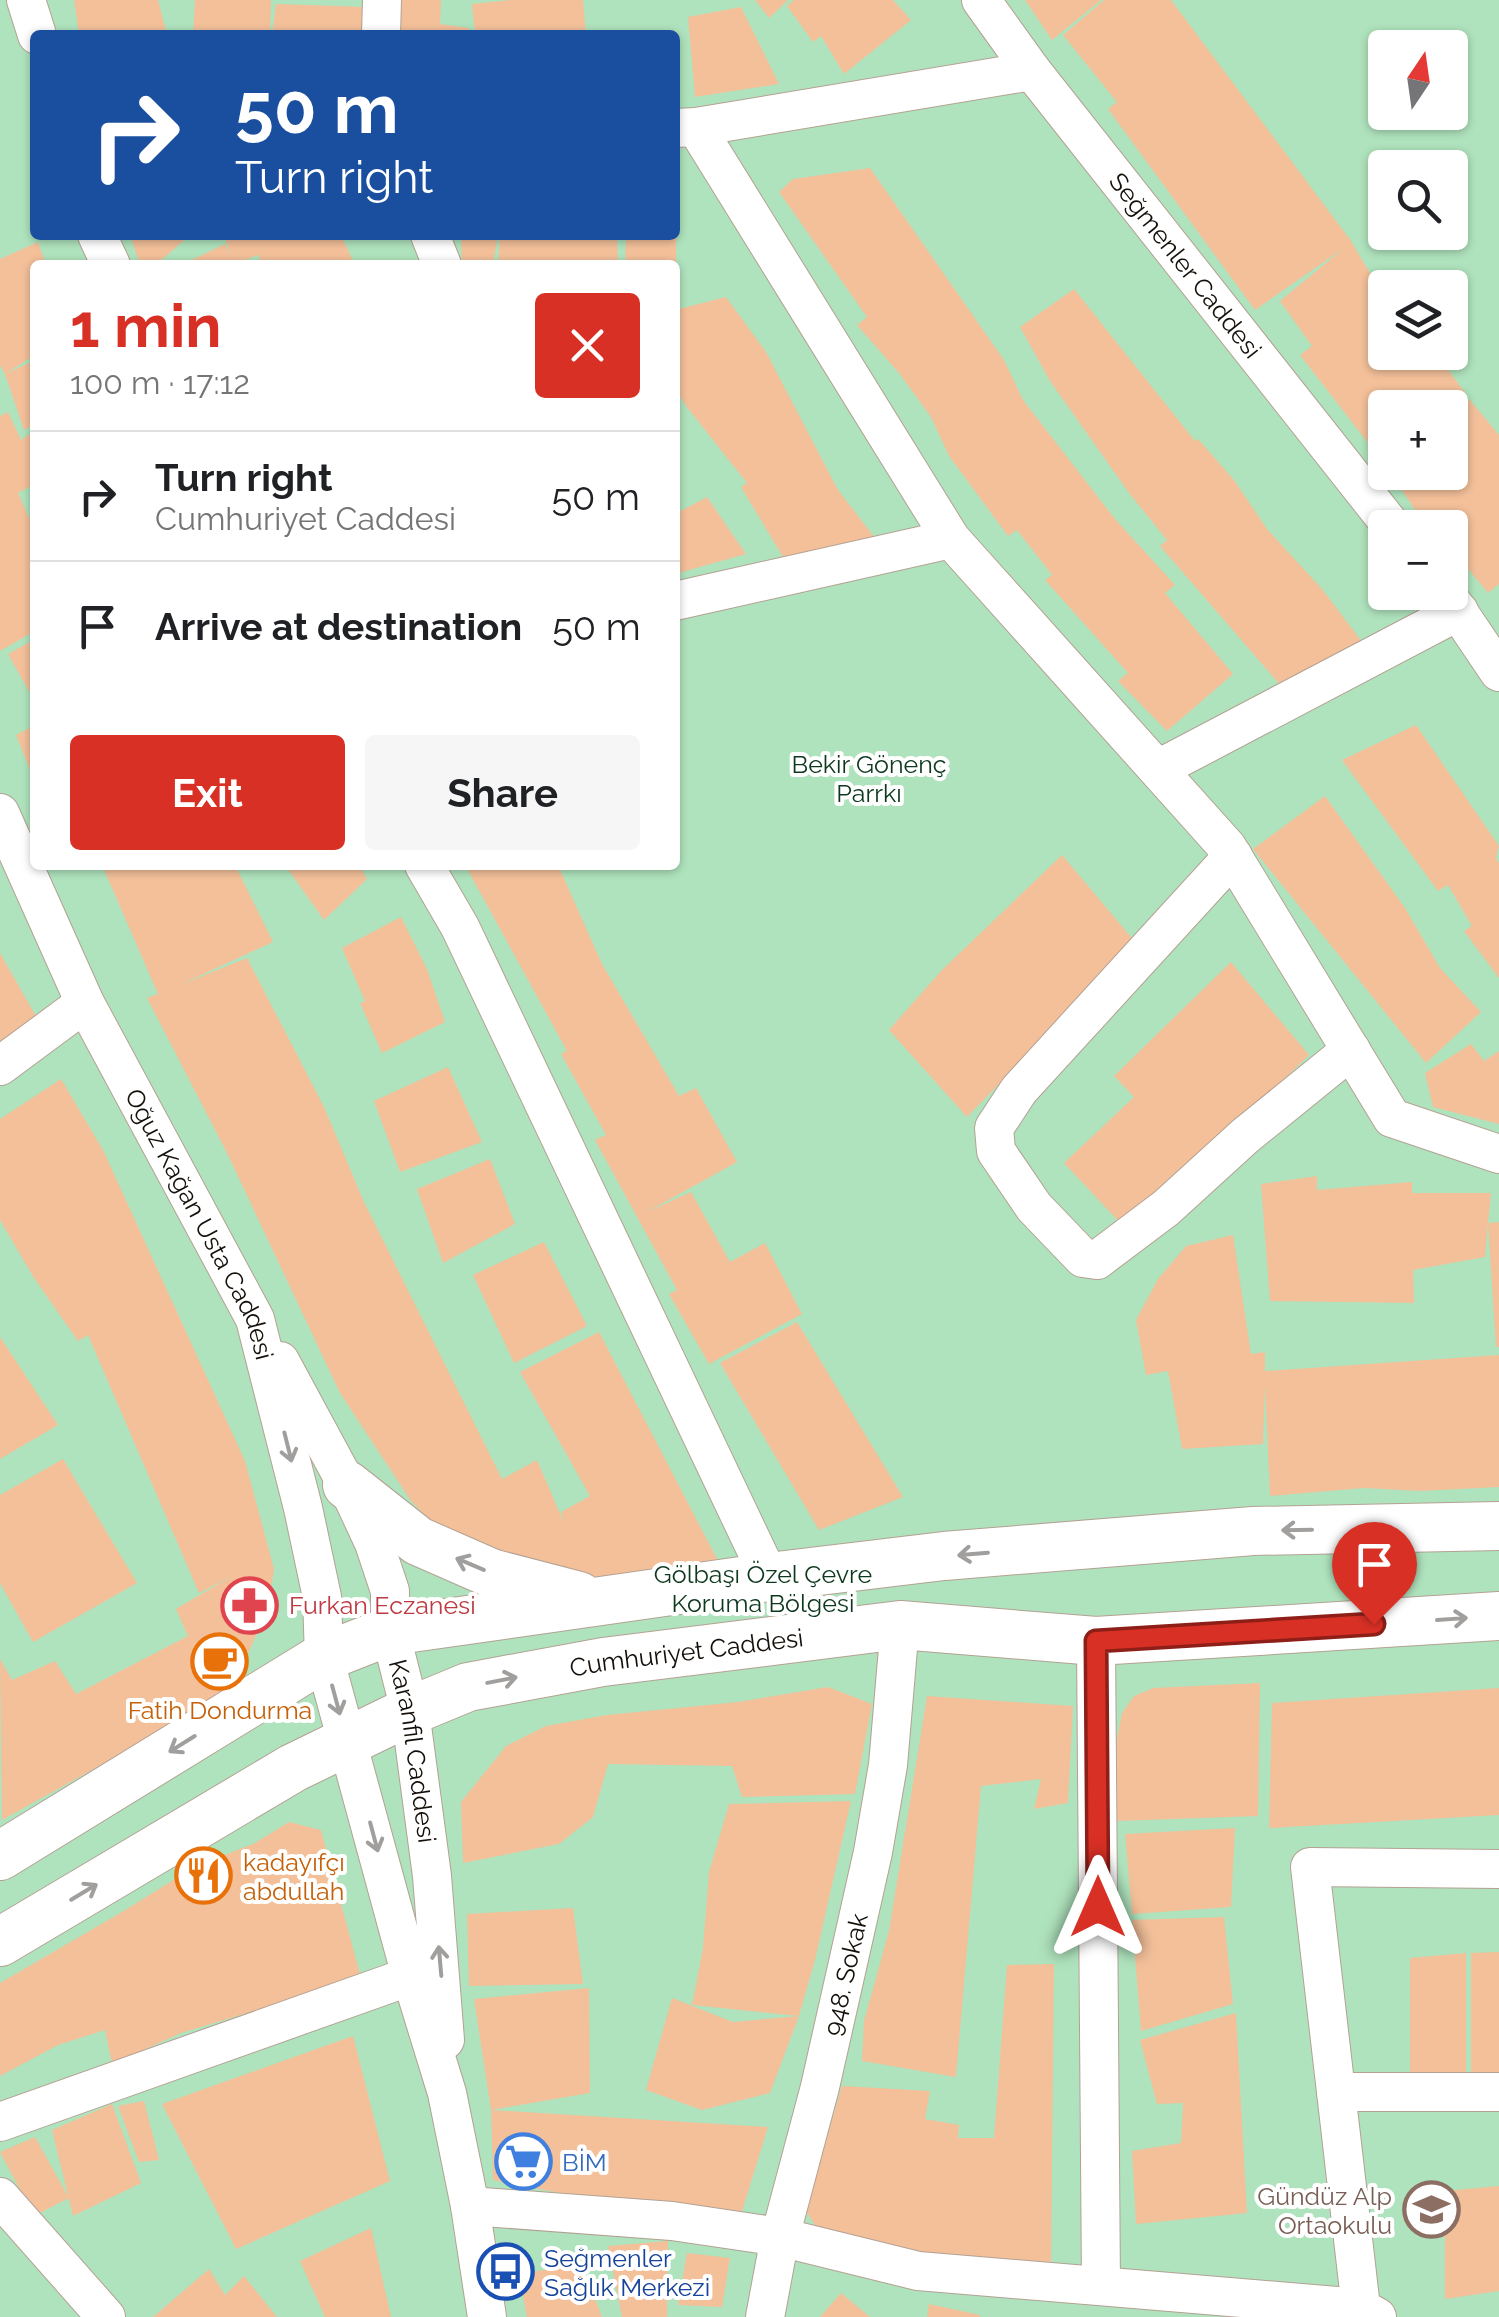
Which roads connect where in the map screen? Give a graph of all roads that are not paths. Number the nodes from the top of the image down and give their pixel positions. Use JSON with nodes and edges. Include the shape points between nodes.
{"nodes":[{"id":1,"x":26,"y":0,"type":"edge"},
{"id":2,"x":382,"y":0,"type":"edge"},
{"id":3,"x":981,"y":0,"type":"edge"},
{"id":4,"x":35,"y":30,"type":"edge"},
{"id":5,"x":382,"y":30,"type":"edge"},
{"id":6,"x":1032,"y":71,"type":"junction"},
{"id":7,"x":686,"y":127,"type":"edge"},
{"id":8,"x":1380,"y":510,"type":"edge"},
{"id":9,"x":952,"y":539,"type":"junction"},
{"id":10,"x":680,"y":600,"type":"edge"},
{"id":11,"x":1438,"y":610,"type":"edge"},
{"id":12,"x":1457,"y":610,"type":"edge"},
{"id":13,"x":1499,"y":672,"type":"edge"},
{"id":14,"x":1158,"y":769,"type":"junction"},
{"id":15,"x":0,"y":813,"type":"edge"},
{"id":16,"x":25,"y":844,"type":"edge"},
{"id":17,"x":1232,"y":856,"type":"junction"},
{"id":18,"x":35,"y":870,"type":"edge"},
{"id":19,"x":427,"y":870,"type":"edge"},
{"id":20,"x":84,"y":1003,"type":"junction"},
{"id":21,"x":1351,"y":1050,"type":"junction"},
{"id":22,"x":0,"y":1066,"type":"edge"},
{"id":23,"x":1499,"y":1154,"type":"edge"},
{"id":24,"x":255,"y":1319,"type":"junction"},
{"id":25,"x":347,"y":1485,"type":"junction"},
{"id":26,"x":1499,"y":1526,"type":"edge"},
{"id":27,"x":769,"y":1577,"type":"junction"},
{"id":28,"x":597,"y":1601,"type":"junction"},
{"id":29,"x":1499,"y":1616,"type":"edge"},
{"id":30,"x":900,"y":1626,"type":"junction"},
{"id":31,"x":390,"y":1631,"type":"junction"},
{"id":32,"x":1096,"y":1641,"type":"junction"},
{"id":33,"x":324,"y":1657,"type":"junction"},
{"id":34,"x":410,"y":1711,"type":"junction"},
{"id":35,"x":347,"y":1744,"type":"junction"},
{"id":36,"x":0,"y":1856,"type":"edge"},
{"id":37,"x":1499,"y":1869,"type":"edge"},
{"id":38,"x":0,"y":1942,"type":"edge"},
{"id":39,"x":410,"y":1976,"type":"junction"},
{"id":40,"x":1336,"y":2092,"type":"junction"},
{"id":41,"x":1499,"y":2092,"type":"edge"},
{"id":42,"x":447,"y":2093,"type":"junction"},
{"id":43,"x":0,"y":2122,"type":"edge"},
{"id":44,"x":0,"y":2197,"type":"edge"},
{"id":45,"x":470,"y":2206,"type":"junction"},
{"id":46,"x":780,"y":2237,"type":"junction"},
{"id":47,"x":1101,"y":2286,"type":"junction"},
{"id":48,"x":1369,"y":2313,"type":"edge"},
{"id":49,"x":106,"y":2317,"type":"edge"},
{"id":50,"x":486,"y":2317,"type":"edge"},
{"id":51,"x":765,"y":2317,"type":"edge"}],
"edges":[{"from":1,"to":4,"type":"street"},
{"from":2,"to":5,"type":"street"},
{"from":3,"to":6,"type":"street","name":"Seğmenler Caddesi"},
{"from":6,"to":7,"type":"street"},
{"from":6,"to":8,"type":"street","name":"Seğmenler Caddesi"},
{"from":7,"to":9,"type":"street"},
{"from":9,"to":10,"type":"street"},
{"from":9,"to":14,"type":"street"},
{"from":11,"to":14,"type":"street"},
{"from":12,"to":13,"type":"street"},
{"from":14,"to":17,"type":"street"},
{"from":15,"to":16,"type":"street","name":"Oğuz Kağan Usta Caddesi"},
{"from":17,"to":21,"type":"street"},
{"from":17,"to":21,"type":"street","via":[[1019,1090],[994,1128],[996,1151],[1034,1207],[1083,1258],[1097,1260]]},
{"from":18,"to":20,"type":"street","name":"Oğuz Kağan Usta Caddesi"},
{"from":19,"to":27,"type":"street"},
{"from":20,"to":22,"type":"street"},
{"from":20,"to":24,"type":"street","name":"Oğuz Kağan Usta Caddesi"},
{"from":21,"to":23,"type":"street","via":[[1392,1118]]},
{"from":24,"to":25,"type":"street","name":"Karanfil Caddesi"},
{"from":24,"to":33,"type":"street","name":"Oğuz Kağan Usta Caddesi","one_way":true,"via":[[304,1508],[322,1597]]},
{"from":28,"to":25,"type":"main road","one_way":true,"via":[[491,1572],[418,1541]]},
{"from":25,"to":31,"type":"street","name":"Karanfil Caddesi","via":[[390,1592]]},
{"from":26,"to":27,"type":"main road","one_way":true,"via":[[1253,1531]]},
{"from":27,"to":28,"type":"main road"},
{"from":28,"to":31,"type":"main road"},
{"from":32,"to":29,"type":"main road","name":"Cumhuriyet Caddesi","one_way":true},
{"from":30,"to":32,"type":"main road","name":"Cumhuriyet Caddesi"},
{"from":34,"to":30,"type":"main road","name":"Cumhuriyet Caddesi","one_way":true,"via":[[468,1687],[531,1674]]},
{"from":30,"to":46,"type":"street","name":"948. Sokak","via":[[873,1852]]},
{"from":31,"to":33,"type":"main road"},
{"from":31,"to":34,"type":"street","name":"Karanfil Caddesi"},
{"from":32,"to":47,"type":"street"},
{"from":33,"to":35,"type":"street","name":"Karanfil Caddesi","one_way":true},
{"from":33,"to":36,"type":"main road","one_way":true},
{"from":34,"to":35,"type":"main road","name":"Cumhuriyet Caddesi"},
{"from":42,"to":34,"type":"street","name":"Karanfil Caddesi","one_way":true,"via":[[441,1974]]},
{"from":38,"to":35,"type":"main road","name":"Cumhuriyet Caddesi","one_way":true,"via":[[293,1768]]},
{"from":35,"to":39,"type":"street","name":"Karanfil Caddesi","one_way":true},
{"from":37,"to":40,"type":"street","via":[[1310,1866]]},
{"from":39,"to":42,"type":"street","name":"Karanfil Caddesi"},
{"from":39,"to":43,"type":"street"},
{"from":40,"to":41,"type":"street"},
{"from":40,"to":48,"type":"street"},
{"from":42,"to":45,"type":"street","name":"Karanfil Caddesi"},
{"from":44,"to":49,"type":"street"},
{"from":45,"to":46,"type":"street","via":[[672,2220]]},
{"from":45,"to":50,"type":"street","name":"Karanfil Caddesi"},
{"from":46,"to":47,"type":"street","via":[[918,2271]]},
{"from":46,"to":51,"type":"street","name":"948. Sokak"},
{"from":47,"to":48,"type":"street"}]}
